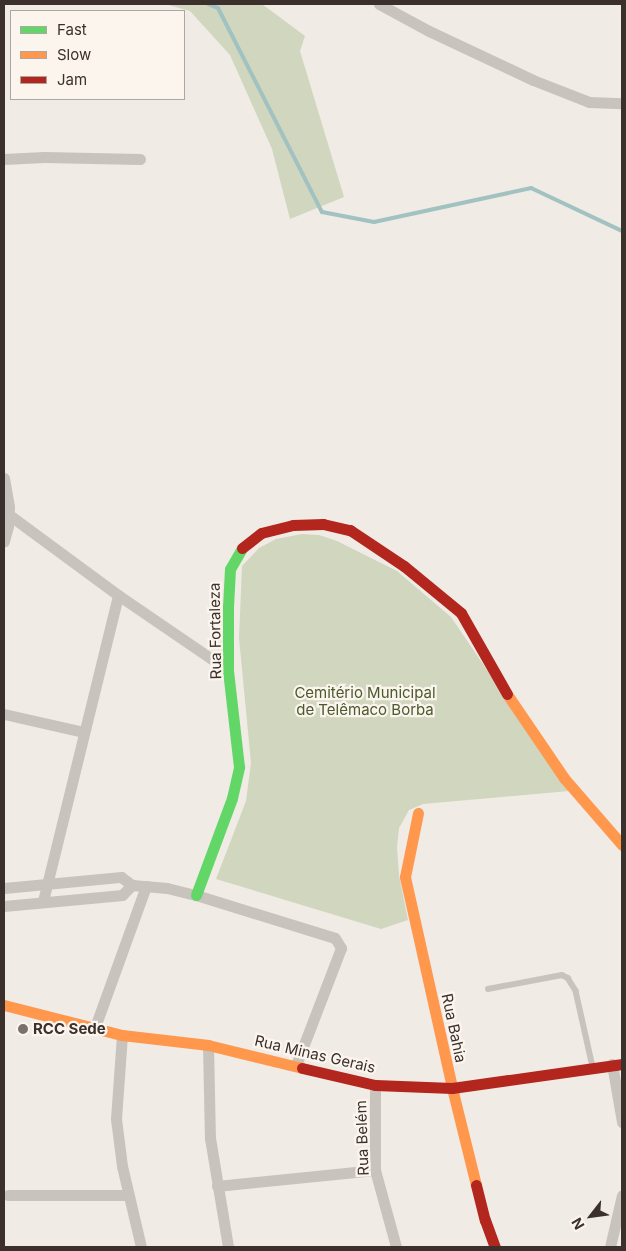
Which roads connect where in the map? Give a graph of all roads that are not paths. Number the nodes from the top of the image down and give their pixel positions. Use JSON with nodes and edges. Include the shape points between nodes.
{"nodes":[{"id":1,"x":379,"y":4,"type":"edge"},
{"id":2,"x":622,"y":103,"type":"edge"},
{"id":3,"x":4,"y":159,"type":"edge"},
{"id":4,"x":140,"y":159,"type":"dead end"},
{"id":5,"x":4,"y":478,"type":"edge"},
{"id":6,"x":8,"y":514,"type":"junction"},
{"id":7,"x":4,"y":541,"type":"edge"},
{"id":8,"x":118,"y":595,"type":"junction"},
{"id":9,"x":228,"y":670,"type":"junction"},
{"id":10,"x":4,"y":714,"type":"edge"},
{"id":11,"x":84,"y":732,"type":"junction"},
{"id":12,"x":418,"y":813,"type":"dead end"},
{"id":13,"x":622,"y":845,"type":"edge"},
{"id":14,"x":46,"y":883,"type":"junction"},
{"id":15,"x":132,"y":885,"type":"junction"},
{"id":16,"x":146,"y":886,"type":"junction"},
{"id":17,"x":4,"y":888,"type":"edge"},
{"id":18,"x":196,"y":895,"type":"junction"},
{"id":19,"x":43,"y":901,"type":"junction"},
{"id":20,"x":4,"y":906,"type":"edge"},
{"id":21,"x":488,"y":989,"type":"dead end"},
{"id":22,"x":4,"y":1005,"type":"edge"},
{"id":23,"x":96,"y":1027,"type":"junction"},
{"id":24,"x":122,"y":1035,"type":"junction"},
{"id":25,"x":208,"y":1044,"type":"junction"},
{"id":26,"x":617,"y":1064,"type":"edge"},
{"id":27,"x":296,"y":1065,"type":"junction"},
{"id":28,"x":593,"y":1067,"type":"junction"},
{"id":29,"x":375,"y":1085,"type":"junction"},
{"id":30,"x":452,"y":1088,"type":"junction"},
{"id":31,"x":622,"y":1122,"type":"edge"},
{"id":32,"x":375,"y":1170,"type":"junction"},
{"id":33,"x":217,"y":1186,"type":"junction"},
{"id":34,"x":8,"y":1195,"type":"dead end"},
{"id":35,"x":128,"y":1195,"type":"junction"},
{"id":36,"x":622,"y":1195,"type":"edge"},
{"id":37,"x":141,"y":1247,"type":"edge"},
{"id":38,"x":228,"y":1247,"type":"edge"},
{"id":39,"x":396,"y":1247,"type":"edge"},
{"id":40,"x":495,"y":1247,"type":"edge"},
{"id":41,"x":610,"y":1247,"type":"edge"}],
"edges":[{"from":1,"to":2,"type":"street","via":[[541,83],[589,102]]},
{"from":3,"to":4,"type":"street"},
{"from":5,"to":6,"type":"street"},
{"from":6,"to":7,"type":"street"},
{"from":6,"to":8,"type":"street"},
{"from":8,"to":9,"type":"street"},
{"from":8,"to":11,"type":"street"},
{"from":9,"to":13,"type":"street","name":"Rua Fortaleza","via":[[230,568],[245,544],[261,533],[293,525],[323,524],[350,530],[404,566],[461,613],[535,738],[564,778]]},
{"from":9,"to":18,"type":"street","name":"Rua Fortaleza","via":[[239,767],[232,798]]},
{"from":10,"to":11,"type":"street"},
{"from":11,"to":14,"type":"street"},
{"from":12,"to":30,"type":"street","name":"Rua Bahia","via":[[405,877]]},
{"from":14,"to":15,"type":"street","via":[[115,876]]},
{"from":14,"to":17,"type":"street"},
{"from":14,"to":19,"type":"street"},
{"from":15,"to":16,"type":"street"},
{"from":15,"to":19,"type":"street","via":[[122,895]]},
{"from":16,"to":18,"type":"street"},
{"from":16,"to":23,"type":"street"},
{"from":18,"to":27,"type":"street","via":[[330,936],[339,942],[341,948]]},
{"from":19,"to":20,"type":"street"},
{"from":21,"to":28,"type":"lane","via":[[562,975],[568,978],[576,992]]},
{"from":22,"to":23,"type":"street","name":"Rua Minas Gerais"},
{"from":23,"to":24,"type":"street","name":"Rua Minas Gerais"},
{"from":24,"to":25,"type":"street","name":"Rua Minas Gerais"},
{"from":24,"to":35,"type":"street","via":[[116,1119]]},
{"from":25,"to":27,"type":"street","name":"Rua Minas Gerais"},
{"from":25,"to":33,"type":"street","via":[[210,1138]]},
{"from":26,"to":28,"type":"street","name":"Rua Minas Gerais"},
{"from":26,"to":31,"type":"street"},
{"from":27,"to":29,"type":"street","name":"Rua Minas Gerais"},
{"from":28,"to":30,"type":"street","name":"Rua Minas Gerais"},
{"from":29,"to":30,"type":"street","name":"Rua Minas Gerais"},
{"from":29,"to":32,"type":"street","name":"Rua Belém"},
{"from":30,"to":40,"type":"street","name":"Rua Bahia","via":[[485,1220]]},
{"from":32,"to":33,"type":"street"},
{"from":32,"to":39,"type":"street","name":"Rua Belém"},
{"from":33,"to":38,"type":"street"},
{"from":34,"to":35,"type":"street"},
{"from":35,"to":37,"type":"street"},
{"from":36,"to":41,"type":"street"}]}
